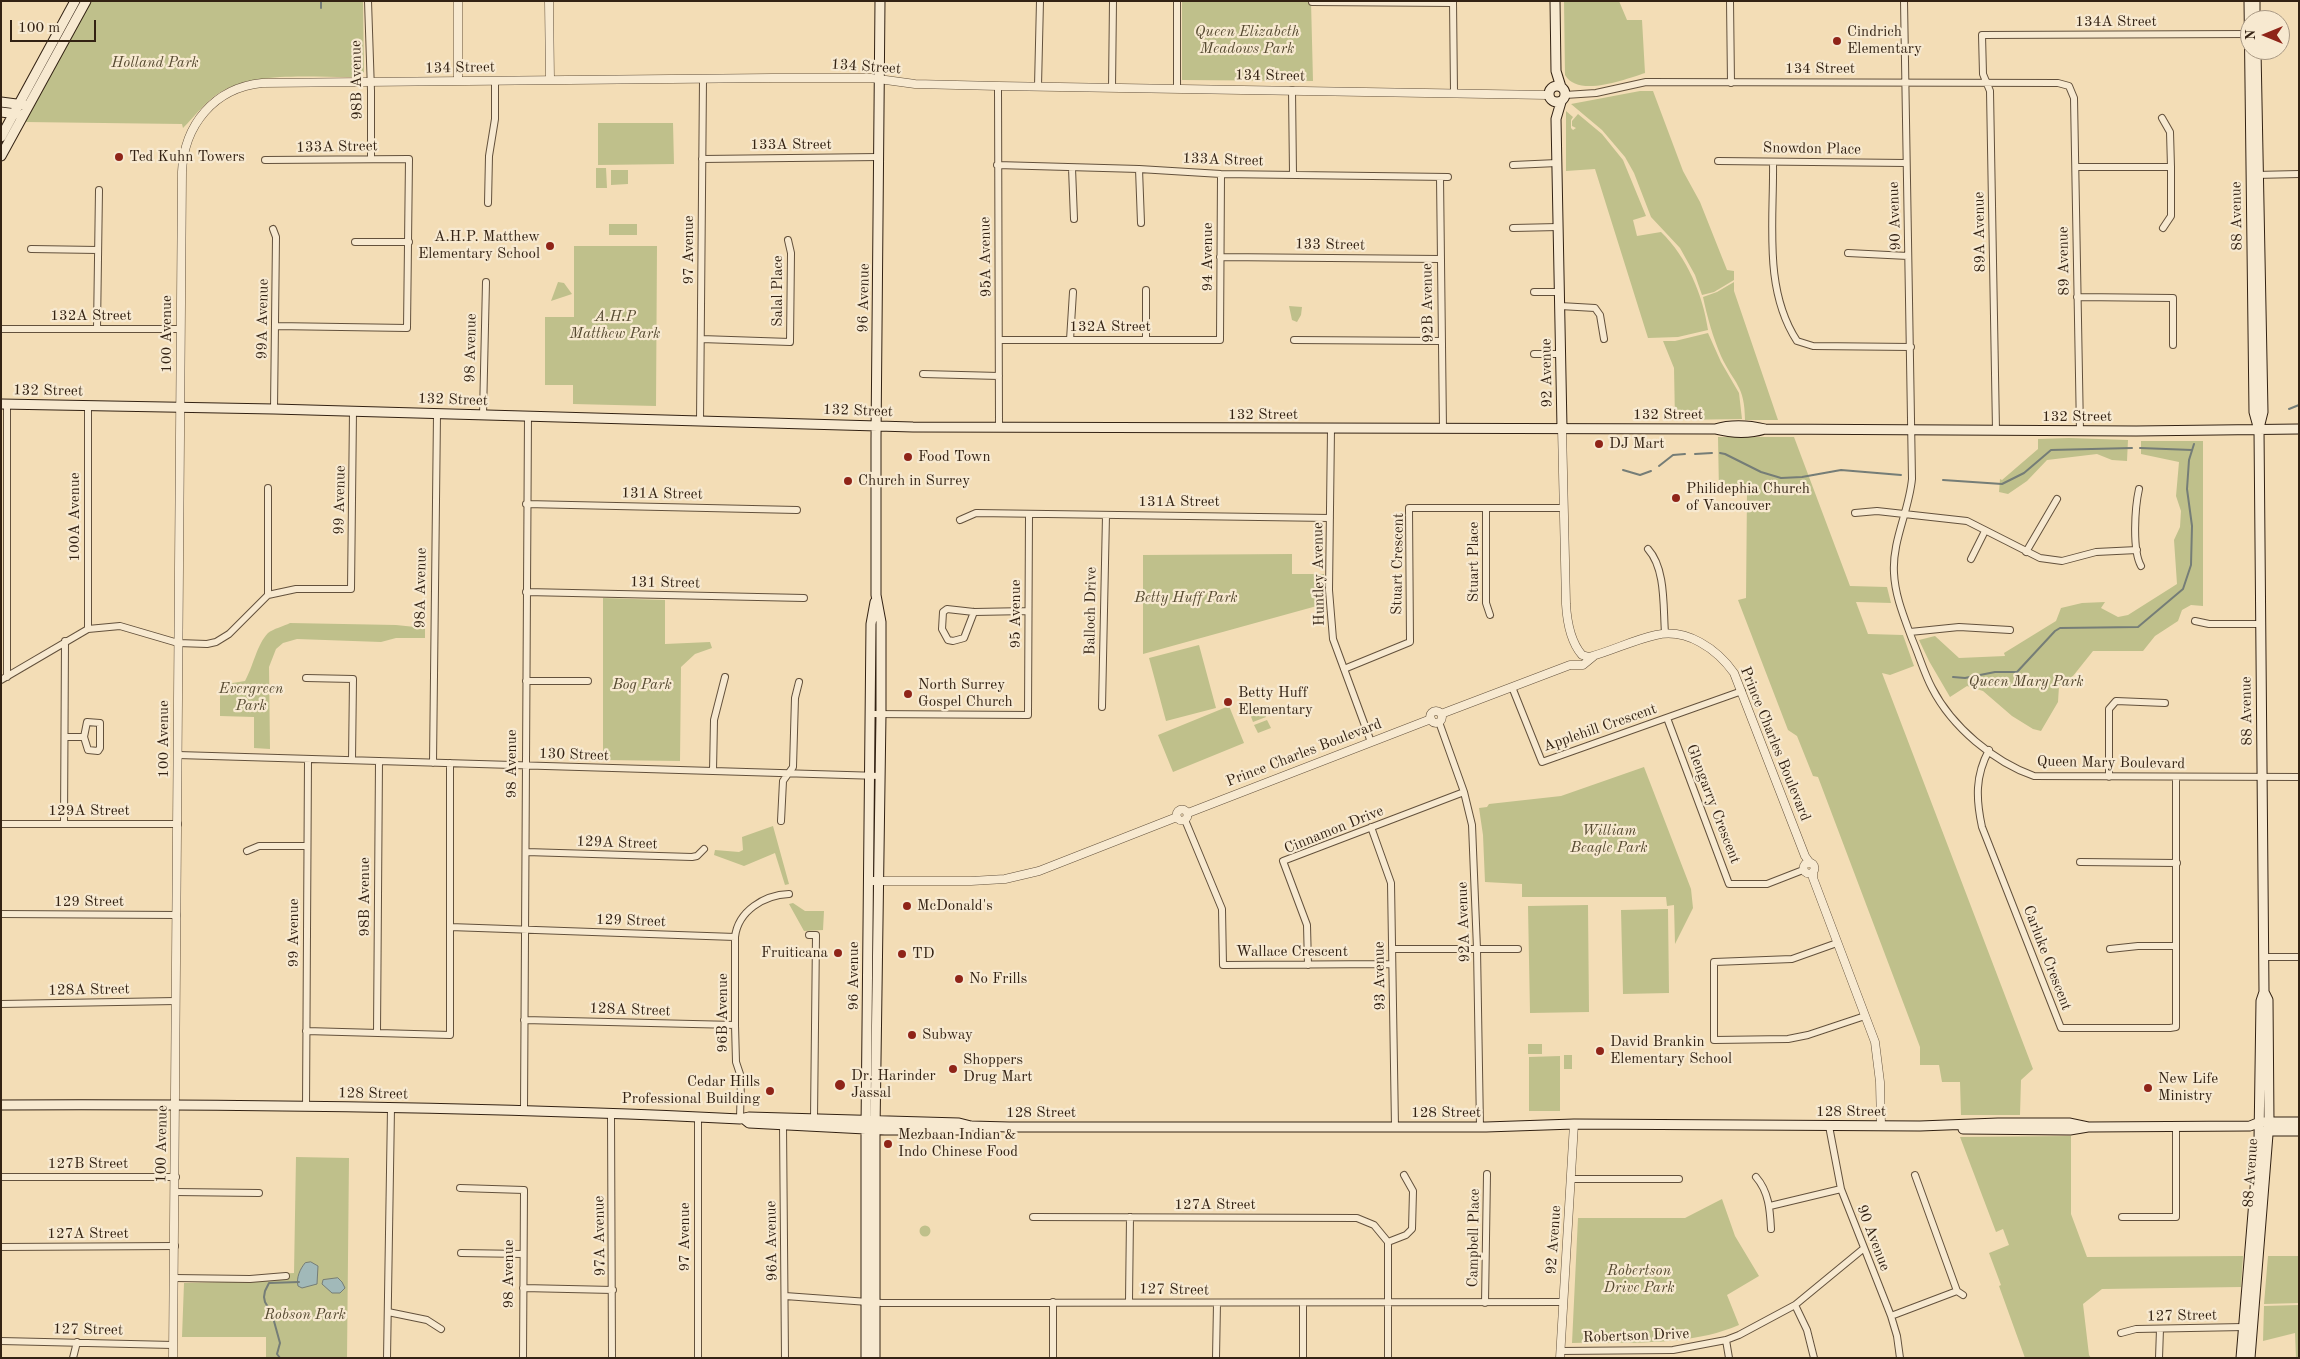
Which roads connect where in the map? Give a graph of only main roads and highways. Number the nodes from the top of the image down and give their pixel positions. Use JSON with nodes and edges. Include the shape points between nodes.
{"nodes":[{"id":1,"x":75,"y":1,"type":"edge"},
{"id":2,"x":86,"y":1,"type":"edge"},
{"id":3,"x":880,"y":1,"type":"edge"},
{"id":4,"x":1555,"y":1,"type":"edge"},
{"id":5,"x":2250,"y":60,"type":"edge"},
{"id":6,"x":2256,"y":60,"type":"edge"},
{"id":7,"x":1,"y":102,"type":"edge"},
{"id":8,"x":19,"y":105,"type":"junction"},
{"id":9,"x":30,"y":106,"type":"junction"},
{"id":10,"x":1,"y":112,"type":"edge"},
{"id":11,"x":14,"y":114,"type":"junction"},
{"id":12,"x":25,"y":115,"type":"junction"},
{"id":13,"x":1,"y":137,"type":"edge"},
{"id":14,"x":1,"y":156,"type":"edge"},
{"id":15,"x":2255,"y":175,"type":"junction"},
{"id":16,"x":4,"y":404,"type":"edge"},
{"id":17,"x":876,"y":426,"type":"junction"},
{"id":18,"x":1562,"y":428,"type":"junction"},
{"id":19,"x":2299,"y":429,"type":"edge"},
{"id":20,"x":2258,"y":430,"type":"junction"},
{"id":21,"x":876,"y":594,"type":"junction"},
{"id":22,"x":873,"y":881,"type":"junction"},
{"id":23,"x":868,"y":970,"type":"junction"},
{"id":24,"x":876,"y":982,"type":"junction"},
{"id":25,"x":868,"y":998,"type":"junction"},
{"id":26,"x":876,"y":1015,"type":"junction"},
{"id":27,"x":1,"y":1105,"type":"edge"},
{"id":28,"x":742,"y":1119,"type":"junction"},
{"id":29,"x":2299,"y":1122,"type":"edge"},
{"id":30,"x":870,"y":1124,"type":"junction"},
{"id":31,"x":2264,"y":1127,"type":"junction"},
{"id":32,"x":2299,"y":1131,"type":"edge"},
{"id":33,"x":870,"y":1301,"type":"junction"},
{"id":34,"x":866,"y":1358,"type":"edge"},
{"id":35,"x":875,"y":1358,"type":"edge"},
{"id":36,"x":2241,"y":1358,"type":"edge"},
{"id":37,"x":2250,"y":1358,"type":"edge"}],
"edges":[{"from":1,"to":8,"type":"main road"},
{"from":2,"to":9,"type":"main road"},
{"from":3,"to":17,"type":"main road","name":"96 Avenue"},
{"from":4,"to":18,"type":"main road","name":"92 Avenue"},
{"from":5,"to":15,"type":"main road","name":"88 Avenue"},
{"from":6,"to":15,"type":"main road","name":"88 Avenue"},
{"from":7,"to":8,"type":"main road"},
{"from":8,"to":9,"type":"main road"},
{"from":8,"to":11,"type":"main road"},
{"from":9,"to":12,"type":"main road"},
{"from":10,"to":11,"type":"main road"},
{"from":11,"to":12,"type":"main road"},
{"from":11,"to":13,"type":"main road"},
{"from":12,"to":14,"type":"main road"},
{"from":15,"to":20,"type":"main road","name":"88 Avenue","via":[[2263,412]]},
{"from":16,"to":17,"type":"main road","name":"132 Street"},
{"from":17,"to":18,"type":"main road","name":"132 Street"},
{"from":17,"to":21,"type":"main road","name":"96 Avenue"},
{"from":18,"to":20,"type":"main road","name":"132 Street","via":[[1715,429],[1753,426],[1765,429]]},
{"from":19,"to":20,"type":"main road","name":"132 Street"},
{"from":20,"to":31,"type":"main road","name":"88 Avenue"},
{"from":21,"to":22,"type":"main road","name":"96 Avenue","via":[[871,624],[869,776]]},
{"from":21,"to":22,"type":"main road","name":"96 Avenue","via":[[881,622],[881,714]]},
{"from":22,"to":23,"type":"main road","name":"96 Avenue"},
{"from":22,"to":24,"type":"main road","name":"96 Avenue"},
{"from":23,"to":24,"type":"main road"},
{"from":23,"to":25,"type":"main road","name":"96 Avenue"},
{"from":24,"to":26,"type":"main road","name":"96 Avenue"},
{"from":25,"to":26,"type":"main road"},
{"from":25,"to":30,"type":"main road","name":"96 Avenue"},
{"from":26,"to":30,"type":"main road","name":"96 Avenue"},
{"from":27,"to":28,"type":"main road","name":"128 Street","via":[[391,1108]]},
{"from":28,"to":30,"type":"main road","name":"128 Street","via":[[814,1118]]},
{"from":28,"to":30,"type":"main road","name":"128 Street","via":[[749,1123],[783,1125]]},
{"from":29,"to":31,"type":"main road"},
{"from":30,"to":31,"type":"main road","name":"128 Street","via":[[959,1130],[971,1126],[1480,1127],[1574,1124],[1920,1126],[2070,1123],[2088,1127]]},
{"from":30,"to":33,"type":"main road","name":"96 Avenue"},
{"from":31,"to":32,"type":"main road"},
{"from":31,"to":36,"type":"main road","name":"88 Avenue"},
{"from":31,"to":37,"type":"main road","name":"88 Avenue"},
{"from":33,"to":34,"type":"main road","name":"96 Avenue"},
{"from":33,"to":35,"type":"main road","name":"96 Avenue"}]}
